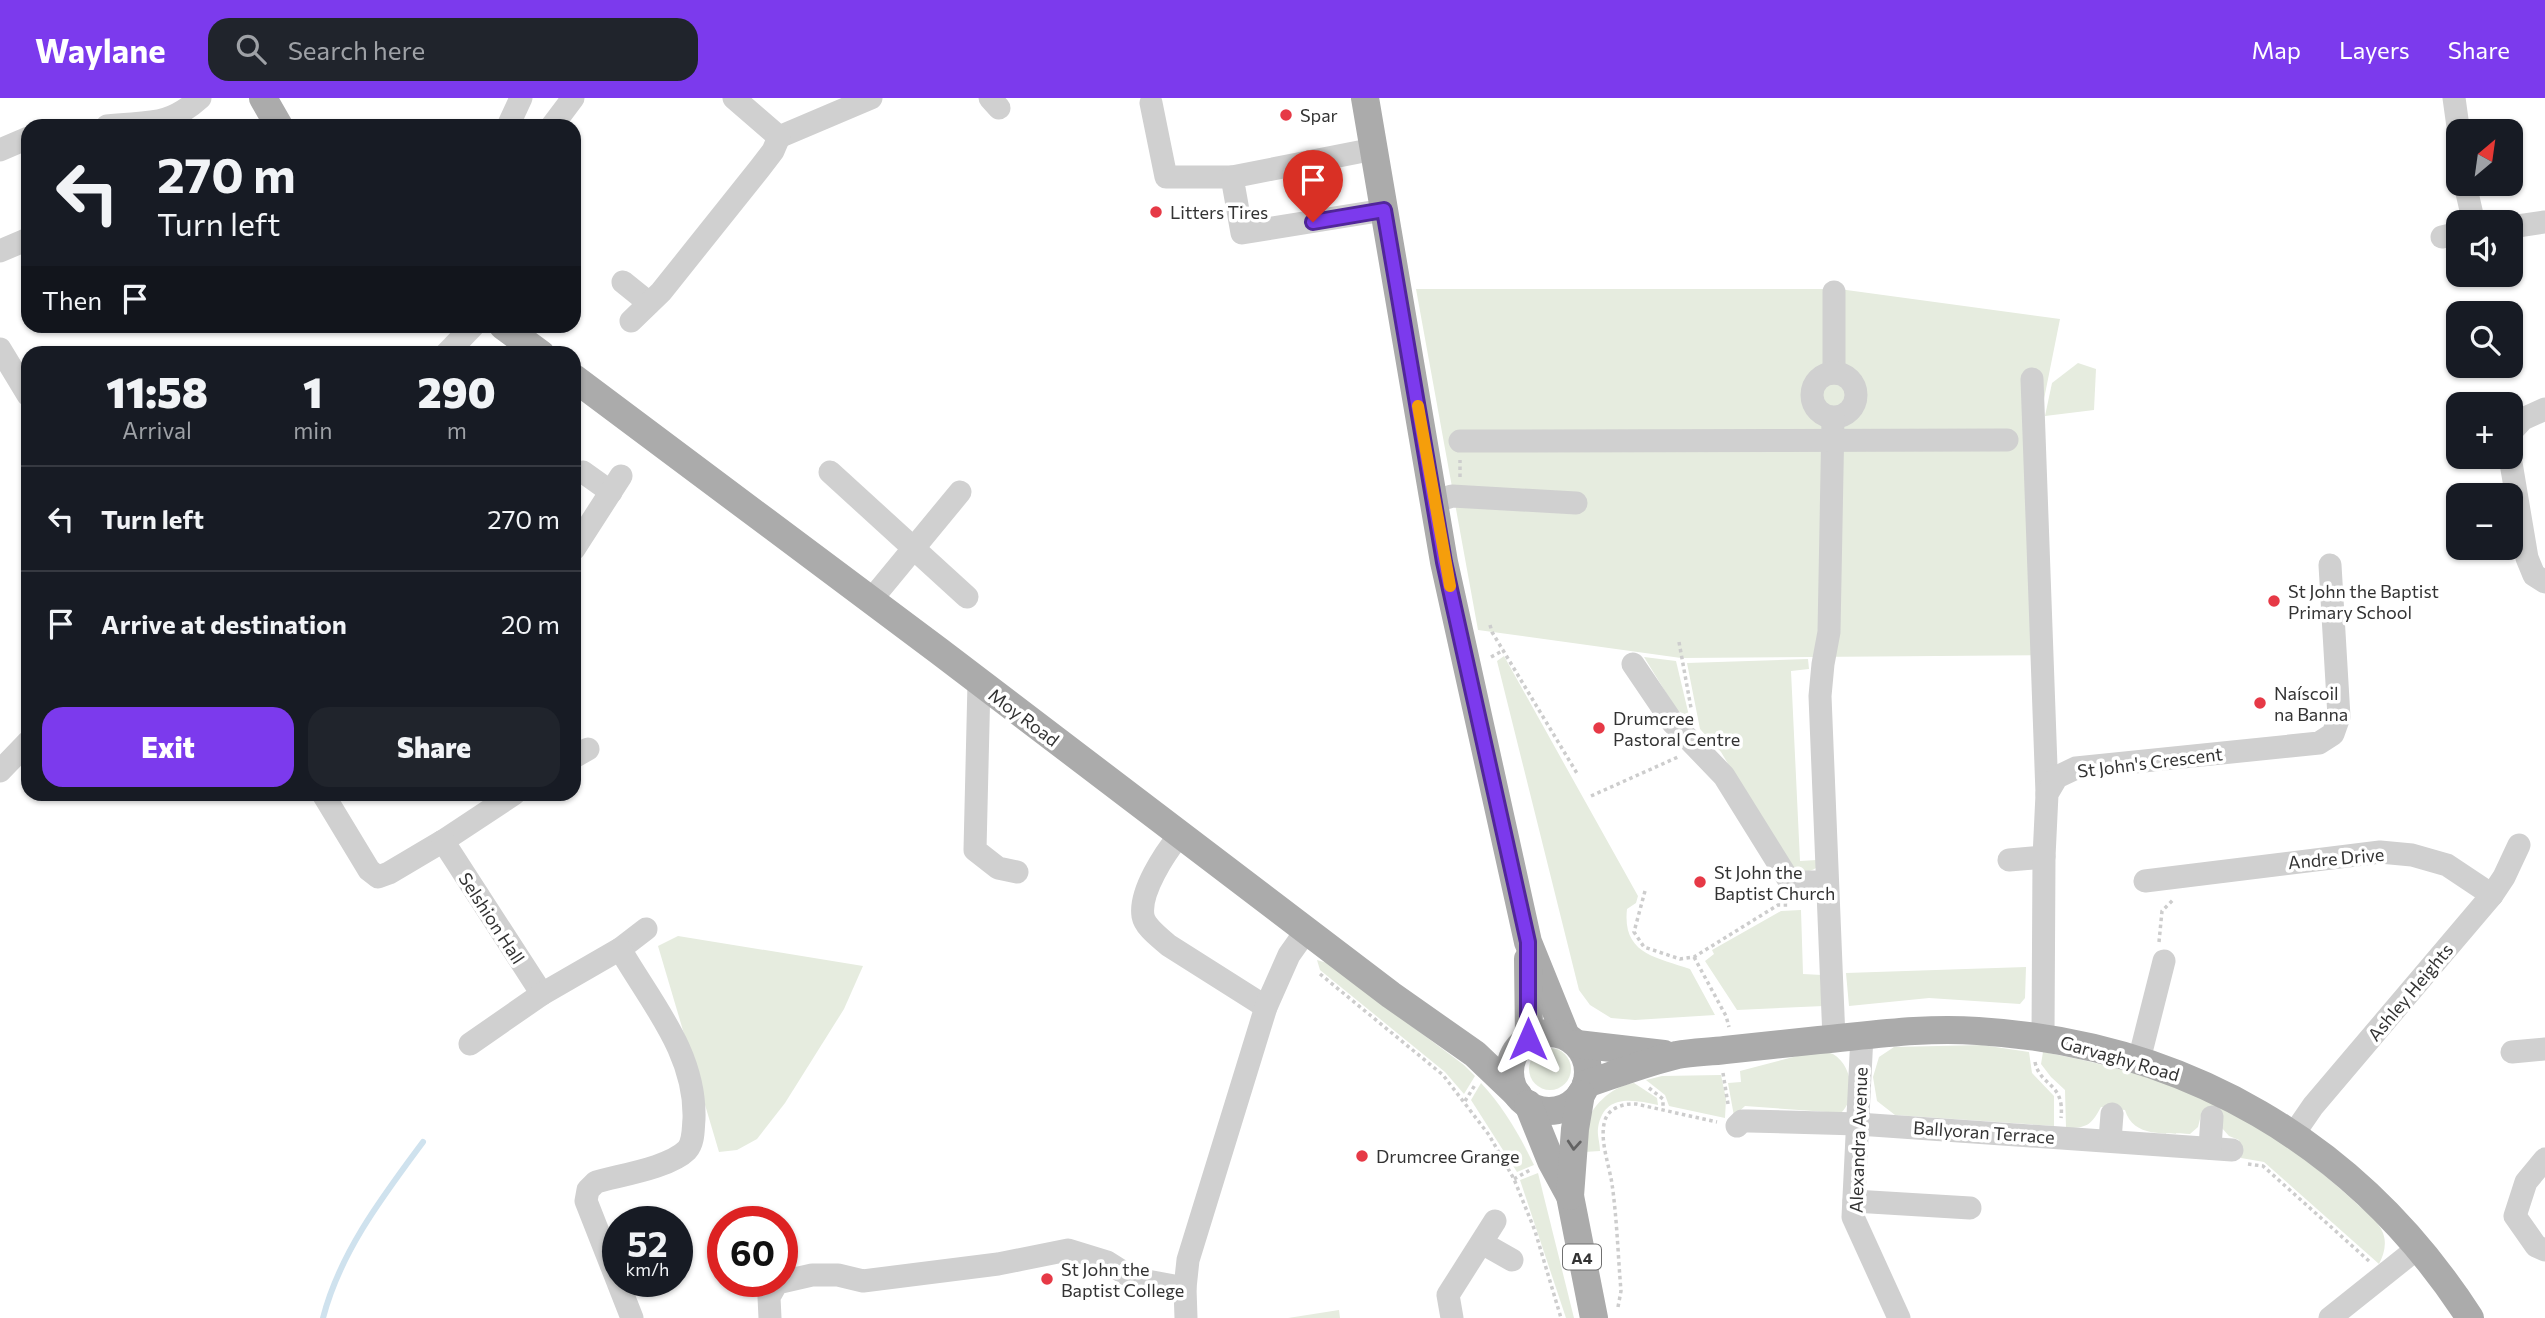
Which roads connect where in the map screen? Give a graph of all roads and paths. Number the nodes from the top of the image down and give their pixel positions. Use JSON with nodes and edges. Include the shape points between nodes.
{"nodes":[{"id":1,"x":200,"y":98,"type":"edge"},
{"id":2,"x":263,"y":98,"type":"edge"},
{"id":3,"x":521,"y":98,"type":"edge"},
{"id":4,"x":573,"y":98,"type":"edge"},
{"id":5,"x":734,"y":98,"type":"edge"},
{"id":6,"x":871,"y":98,"type":"edge"},
{"id":7,"x":1365,"y":98,"type":"edge"},
{"id":8,"x":2454,"y":98,"type":"edge"},
{"id":9,"x":1151,"y":103,"type":"dead end"},
{"id":10,"x":170,"y":119,"type":"edge"},
{"id":11,"x":275,"y":119,"type":"edge"},
{"id":12,"x":511,"y":119,"type":"edge"},
{"id":13,"x":557,"y":119,"type":"edge"},
{"id":14,"x":2457,"y":119,"type":"edge"},
{"id":15,"x":779,"y":137,"type":"junction"},
{"id":16,"x":21,"y":141,"type":"edge"},
{"id":17,"x":1374,"y":149,"type":"junction"},
{"id":18,"x":0,"y":150,"type":"edge"},
{"id":19,"x":1232,"y":177,"type":"junction"},
{"id":20,"x":1384,"y":210,"type":"junction"},
{"id":21,"x":2545,"y":222,"type":"edge"},
{"id":22,"x":2523,"y":225,"type":"edge"},
{"id":23,"x":21,"y":242,"type":"edge"},
{"id":24,"x":0,"y":251,"type":"edge"},
{"id":25,"x":623,"y":282,"type":"dead end"},
{"id":26,"x":1834,"y":292,"type":"dead end"},
{"id":27,"x":649,"y":303,"type":"junction"},
{"id":28,"x":631,"y":321,"type":"dead end"},
{"id":29,"x":466,"y":333,"type":"edge"},
{"id":30,"x":512,"y":333,"type":"edge"},
{"id":31,"x":454,"y":346,"type":"edge"},
{"id":32,"x":530,"y":346,"type":"edge"},
{"id":33,"x":0,"y":349,"type":"edge"},
{"id":34,"x":1835,"y":373,"type":"junction"},
{"id":35,"x":2032,"y":379,"type":"dead end"},
{"id":36,"x":581,"y":383,"type":"edge"},
{"id":37,"x":21,"y":384,"type":"edge"},
{"id":38,"x":2545,"y":409,"type":"edge"},
{"id":39,"x":2523,"y":419,"type":"edge"},
{"id":40,"x":1833,"y":429,"type":"junction"},
{"id":41,"x":2007,"y":440,"type":"dead end"},
{"id":42,"x":1460,"y":441,"type":"joint"},
{"id":43,"x":2512,"y":469,"type":"edge"},
{"id":44,"x":583,"y":472,"type":"dead end"},
{"id":45,"x":830,"y":472,"type":"dead end"},
{"id":46,"x":960,"y":492,"type":"dead end"},
{"id":47,"x":1468,"y":498,"type":"junction"},
{"id":48,"x":1434,"y":502,"type":"junction"},
{"id":49,"x":1576,"y":503,"type":"dead end"},
{"id":50,"x":581,"y":538,"type":"edge"},
{"id":51,"x":915,"y":548,"type":"junction"},
{"id":52,"x":2330,"y":565,"type":"dead end"},
{"id":53,"x":2545,"y":582,"type":"edge"},
{"id":54,"x":967,"y":597,"type":"dead end"},
{"id":55,"x":872,"y":600,"type":"junction"},
{"id":56,"x":1490,"y":625,"type":"dead end"},
{"id":57,"x":1679,"y":642,"type":"dead end"},
{"id":58,"x":1633,"y":664,"type":"dead end"},
{"id":59,"x":979,"y":683,"type":"junction"},
{"id":60,"x":1693,"y":746,"type":"junction"},
{"id":61,"x":21,"y":749,"type":"edge"},
{"id":62,"x":0,"y":771,"type":"edge"},
{"id":63,"x":1578,"y":775,"type":"dead end"},
{"id":64,"x":2047,"y":794,"type":"junction"},
{"id":65,"x":1591,"y":796,"type":"dead end"},
{"id":66,"x":327,"y":801,"type":"edge"},
{"id":67,"x":503,"y":801,"type":"edge"},
{"id":68,"x":1179,"y":836,"type":"junction"},
{"id":69,"x":443,"y":841,"type":"junction"},
{"id":70,"x":2519,"y":845,"type":"dead end"},
{"id":71,"x":2044,"y":857,"type":"junction"},
{"id":72,"x":2009,"y":860,"type":"dead end"},
{"id":73,"x":1017,"y":872,"type":"dead end"},
{"id":74,"x":2144,"y":881,"type":"dead end"},
{"id":75,"x":1827,"y":882,"type":"junction"},
{"id":76,"x":2172,"y":889,"type":"junction"},
{"id":77,"x":1645,"y":891,"type":"dead end"},
{"id":78,"x":2492,"y":895,"type":"junction"},
{"id":79,"x":1791,"y":904,"type":"dead end"},
{"id":80,"x":646,"y":929,"type":"dead end"},
{"id":81,"x":1300,"y":940,"type":"junction"},
{"id":82,"x":1528,"y":942,"type":"junction"},
{"id":83,"x":620,"y":949,"type":"junction"},
{"id":84,"x":1694,"y":957,"type":"junction"},
{"id":85,"x":2164,"y":961,"type":"joint"},
{"id":86,"x":542,"y":994,"type":"junction"},
{"id":87,"x":1266,"y":1007,"type":"junction"},
{"id":88,"x":1862,"y":1035,"type":"junction"},
{"id":89,"x":2041,"y":1036,"type":"junction"},
{"id":90,"x":1834,"y":1039,"type":"junction"},
{"id":91,"x":1571,"y":1040,"type":"junction"},
{"id":92,"x":1524,"y":1043,"type":"junction"},
{"id":93,"x":470,"y":1044,"type":"dead end"},
{"id":94,"x":2545,"y":1049,"type":"edge"},
{"id":95,"x":1727,"y":1050,"type":"junction"},
{"id":96,"x":2511,"y":1052,"type":"dead end"},
{"id":97,"x":1677,"y":1055,"type":"junction"},
{"id":98,"x":2138,"y":1059,"type":"junction"},
{"id":99,"x":1477,"y":1067,"type":"junction"},
{"id":100,"x":1647,"y":1086,"type":"dead end"},
{"id":101,"x":1584,"y":1089,"type":"junction"},
{"id":102,"x":1523,"y":1100,"type":"junction"},
{"id":103,"x":1465,"y":1101,"type":"junction"},
{"id":104,"x":1663,"y":1109,"type":"junction"},
{"id":105,"x":2112,"y":1114,"type":"dead end"},
{"id":106,"x":2212,"y":1117,"type":"dead end"},
{"id":107,"x":1858,"y":1124,"type":"junction"},
{"id":108,"x":1733,"y":1125,"type":"junction"},
{"id":109,"x":2293,"y":1135,"type":"junction"},
{"id":110,"x":2060,"y":1137,"type":"junction"},
{"id":111,"x":2110,"y":1140,"type":"junction"},
{"id":112,"x":2221,"y":1149,"type":"junction"},
{"id":113,"x":2545,"y":1159,"type":"edge"},
{"id":114,"x":1532,"y":1170,"type":"dead end"},
{"id":115,"x":1514,"y":1179,"type":"junction"},
{"id":116,"x":1570,"y":1196,"type":"junction"},
{"id":117,"x":1854,"y":1201,"type":"junction"},
{"id":118,"x":1970,"y":1208,"type":"dead end"},
{"id":119,"x":1495,"y":1221,"type":"dead end"},
{"id":120,"x":1482,"y":1243,"type":"junction"},
{"id":121,"x":2419,"y":1247,"type":"junction"},
{"id":122,"x":2545,"y":1250,"type":"edge"},
{"id":123,"x":1512,"y":1260,"type":"dead end"},
{"id":124,"x":2384,"y":1274,"type":"junction"},
{"id":125,"x":1185,"y":1288,"type":"junction"},
{"id":126,"x":1602,"y":1315,"type":"edge"},
{"id":127,"x":632,"y":1318,"type":"edge"},
{"id":128,"x":770,"y":1318,"type":"edge"},
{"id":129,"x":1186,"y":1318,"type":"edge"},
{"id":130,"x":1452,"y":1318,"type":"edge"},
{"id":131,"x":1561,"y":1318,"type":"edge"},
{"id":132,"x":1899,"y":1318,"type":"edge"},
{"id":133,"x":2330,"y":1318,"type":"edge"},
{"id":134,"x":2470,"y":1318,"type":"edge"}],
"edges":[{"from":1,"to":10,"type":"street"},
{"from":2,"to":11,"type":"main road"},
{"from":3,"to":12,"type":"street"},
{"from":4,"to":13,"type":"street"},
{"from":5,"to":15,"type":"street"},
{"from":6,"to":15,"type":"street"},
{"from":7,"to":17,"type":"main road","number":"A4"},
{"from":8,"to":14,"type":"street"},
{"from":9,"to":19,"type":"street","via":[[1166,177]]},
{"from":15,"to":27,"type":"street","via":[[760,168]]},
{"from":16,"to":18,"type":"street"},
{"from":17,"to":19,"type":"street"},
{"from":17,"to":20,"type":"main road","number":"A4"},
{"from":19,"to":20,"type":"street","via":[[1242,233]]},
{"from":20,"to":48,"type":"main road","number":"A4"},
{"from":21,"to":22,"type":"street"},
{"from":23,"to":24,"type":"street"},
{"from":25,"to":27,"type":"street"},
{"from":26,"to":34,"type":"street"},
{"from":27,"to":28,"type":"street"},
{"from":29,"to":31,"type":"street"},
{"from":30,"to":32,"type":"main road"},
{"from":33,"to":37,"type":"street"},
{"from":34,"to":40,"type":"street","via":[[1849,379],[1856,400]]},
{"from":34,"to":40,"type":"street","via":[[1821,377],[1811,395],[1815,408]]},
{"from":35,"to":64,"type":"street"},
{"from":36,"to":55,"type":"main road","name":"Moy Road"},
{"from":38,"to":39,"type":"street"},
{"from":40,"to":41,"type":"street"},
{"from":40,"to":42,"type":"street"},
{"from":40,"to":75,"type":"street","via":[[1829,632],[1820,696]]},
{"from":42,"to":47,"type":"path","via":[[1460,478],[1469,478]]},
{"from":43,"to":53,"type":"street","via":[[2527,558],[2534,575]]},
{"from":44,"to":50,"type":"street","via":[[616,484]]},
{"from":45,"to":51,"type":"street"},
{"from":46,"to":51,"type":"street"},
{"from":47,"to":48,"type":"street","via":[[1452,496]]},
{"from":47,"to":49,"type":"street"},
{"from":48,"to":82,"type":"main road","number":"A4"},
{"from":51,"to":54,"type":"street"},
{"from":51,"to":55,"type":"street"},
{"from":52,"to":64,"type":"street","name":"St John's Crescent","via":[[2339,717],[2333,734],[2319,743],[2076,768],[2057,777]]},
{"from":55,"to":59,"type":"main road","name":"Moy Road"},
{"from":56,"to":63,"type":"path"},
{"from":57,"to":60,"type":"path","via":[[1695,726]]},
{"from":58,"to":60,"type":"street"},
{"from":59,"to":68,"type":"main road","name":"Moy Road"},
{"from":59,"to":73,"type":"street","via":[[975,850],[998,868]]},
{"from":60,"to":65,"type":"path","via":[[1671,762]]},
{"from":60,"to":75,"type":"street","via":[[1724,776],[1790,882]]},
{"from":61,"to":62,"type":"street"},
{"from":64,"to":71,"type":"street"},
{"from":66,"to":69,"type":"street","via":[[369,870],[378,877]]},
{"from":67,"to":69,"type":"street"},
{"from":68,"to":81,"type":"main road","name":"Moy Road"},
{"from":68,"to":87,"type":"street","via":[[1144,899],[1143,917],[1168,945]]},
{"from":69,"to":86,"type":"street","name":"Selshion Hall"},
{"from":70,"to":78,"type":"street","name":"Ashley Heights"},
{"from":71,"to":72,"type":"street"},
{"from":71,"to":89,"type":"street"},
{"from":74,"to":76,"type":"street","name":"Andre Drive"},
{"from":75,"to":90,"type":"street"},
{"from":76,"to":78,"type":"street","name":"Andre Drive","via":[[2380,852],[2446,865]]},
{"from":76,"to":85,"type":"path","via":[[2162,911],[2158,941]]},
{"from":77,"to":84,"type":"path","via":[[1634,932],[1644,947],[1679,959]]},
{"from":78,"to":109,"type":"street","name":"Ashley Heights"},
{"from":79,"to":84,"type":"path","via":[[1778,905]]},
{"from":80,"to":83,"type":"street"},
{"from":81,"to":87,"type":"street"},
{"from":81,"to":99,"type":"main road","name":"Moy Road","via":[[1391,995]]},
{"from":81,"to":103,"type":"path","via":[[1318,972],[1443,1074]]},
{"from":82,"to":91,"type":"main road","number":"A4"},
{"from":82,"to":92,"type":"main road","number":"A4"},
{"from":83,"to":86,"type":"street"},
{"from":83,"to":127,"type":"street","via":[[678,1043],[694,1113],[688,1149],[668,1162],[596,1182],[588,1190],[586,1201]]},
{"from":84,"to":95,"type":"path","via":[[1726,1016]]},
{"from":85,"to":98,"type":"street"},
{"from":86,"to":93,"type":"street"},
{"from":87,"to":125,"type":"street","via":[[1188,1260]]},
{"from":88,"to":89,"type":"main road","name":"Garvaghy Road","via":[[1976,1030]]},
{"from":88,"to":90,"type":"main road","name":"Garvaghy Road"},
{"from":88,"to":107,"type":"street","name":"Alexandra Avenue"},
{"from":89,"to":98,"type":"main road","name":"Garvaghy Road"},
{"from":89,"to":110,"type":"path","via":[[2034,1064],[2061,1097]]},
{"from":90,"to":95,"type":"main road","name":"Garvaghy Road"},
{"from":91,"to":92,"type":"main road","via":[[1553,1033]]},
{"from":91,"to":97,"type":"main road","name":"Garvaghy Road"},
{"from":91,"to":101,"type":"main road","number":"A4","via":[[1587,1063]]},
{"from":92,"to":99,"type":"main road"},
{"from":92,"to":102,"type":"main road","number":"A4","via":[[1510,1071]]},
{"from":94,"to":96,"type":"street"},
{"from":95,"to":97,"type":"main road","name":"Garvaghy Road"},
{"from":95,"to":108,"type":"path"},
{"from":97,"to":101,"type":"main road","name":"Garvaghy Road"},
{"from":98,"to":109,"type":"main road","name":"Garvaghy Road","via":[[2225,1095]]},
{"from":99,"to":102,"type":"main road","name":"Moy Road"},
{"from":99,"to":103,"type":"path"},
{"from":100,"to":104,"type":"path","via":[[1663,1099]]},
{"from":101,"to":102,"type":"main road","via":[[1564,1108],[1540,1109]]},
{"from":101,"to":116,"type":"main road","number":"A4","one_way":true,"via":[[1575,1129]]},
{"from":102,"to":116,"type":"main road","number":"A4"},
{"from":103,"to":115,"type":"path"},
{"from":104,"to":108,"type":"path"},
{"from":104,"to":126,"type":"path","via":[[1627,1103],[1608,1113],[1604,1122],[1621,1291],[1618,1309]]},
{"from":105,"to":111,"type":"street"},
{"from":106,"to":112,"type":"street"},
{"from":107,"to":108,"type":"street","name":"Ballyoran Terrace","via":[[1742,1121]]},
{"from":107,"to":110,"type":"street","name":"Ballyoran Terrace"},
{"from":107,"to":117,"type":"street","name":"Alexandra Avenue"},
{"from":109,"to":121,"type":"main road","name":"Garvaghy Road","via":[[2344,1172]]},
{"from":110,"to":111,"type":"street","name":"Ballyoran Terrace"},
{"from":111,"to":112,"type":"street","name":"Ballyoran Terrace"},
{"from":112,"to":124,"type":"path","via":[[2240,1163],[2263,1166]]},
{"from":113,"to":122,"type":"street","via":[[2526,1182],[2515,1216],[2536,1246]]},
{"from":114,"to":115,"type":"path"},
{"from":115,"to":131,"type":"path"},
{"from":116,"to":126,"type":"main road","number":"A4"},
{"from":117,"to":118,"type":"street"},
{"from":117,"to":132,"type":"street","name":"Alexandra Avenue","via":[[1853,1217]]},
{"from":119,"to":120,"type":"street"},
{"from":120,"to":123,"type":"street"},
{"from":120,"to":130,"type":"street","via":[[1448,1296]]},
{"from":121,"to":124,"type":"street"},
{"from":121,"to":134,"type":"main road","name":"Garvaghy Road"},
{"from":124,"to":133,"type":"street"},
{"from":125,"to":128,"type":"street","via":[[1147,1282],[1107,1262],[1068,1250],[863,1281],[838,1275],[791,1278],[776,1283],[769,1297]]},
{"from":125,"to":129,"type":"street"}]}
